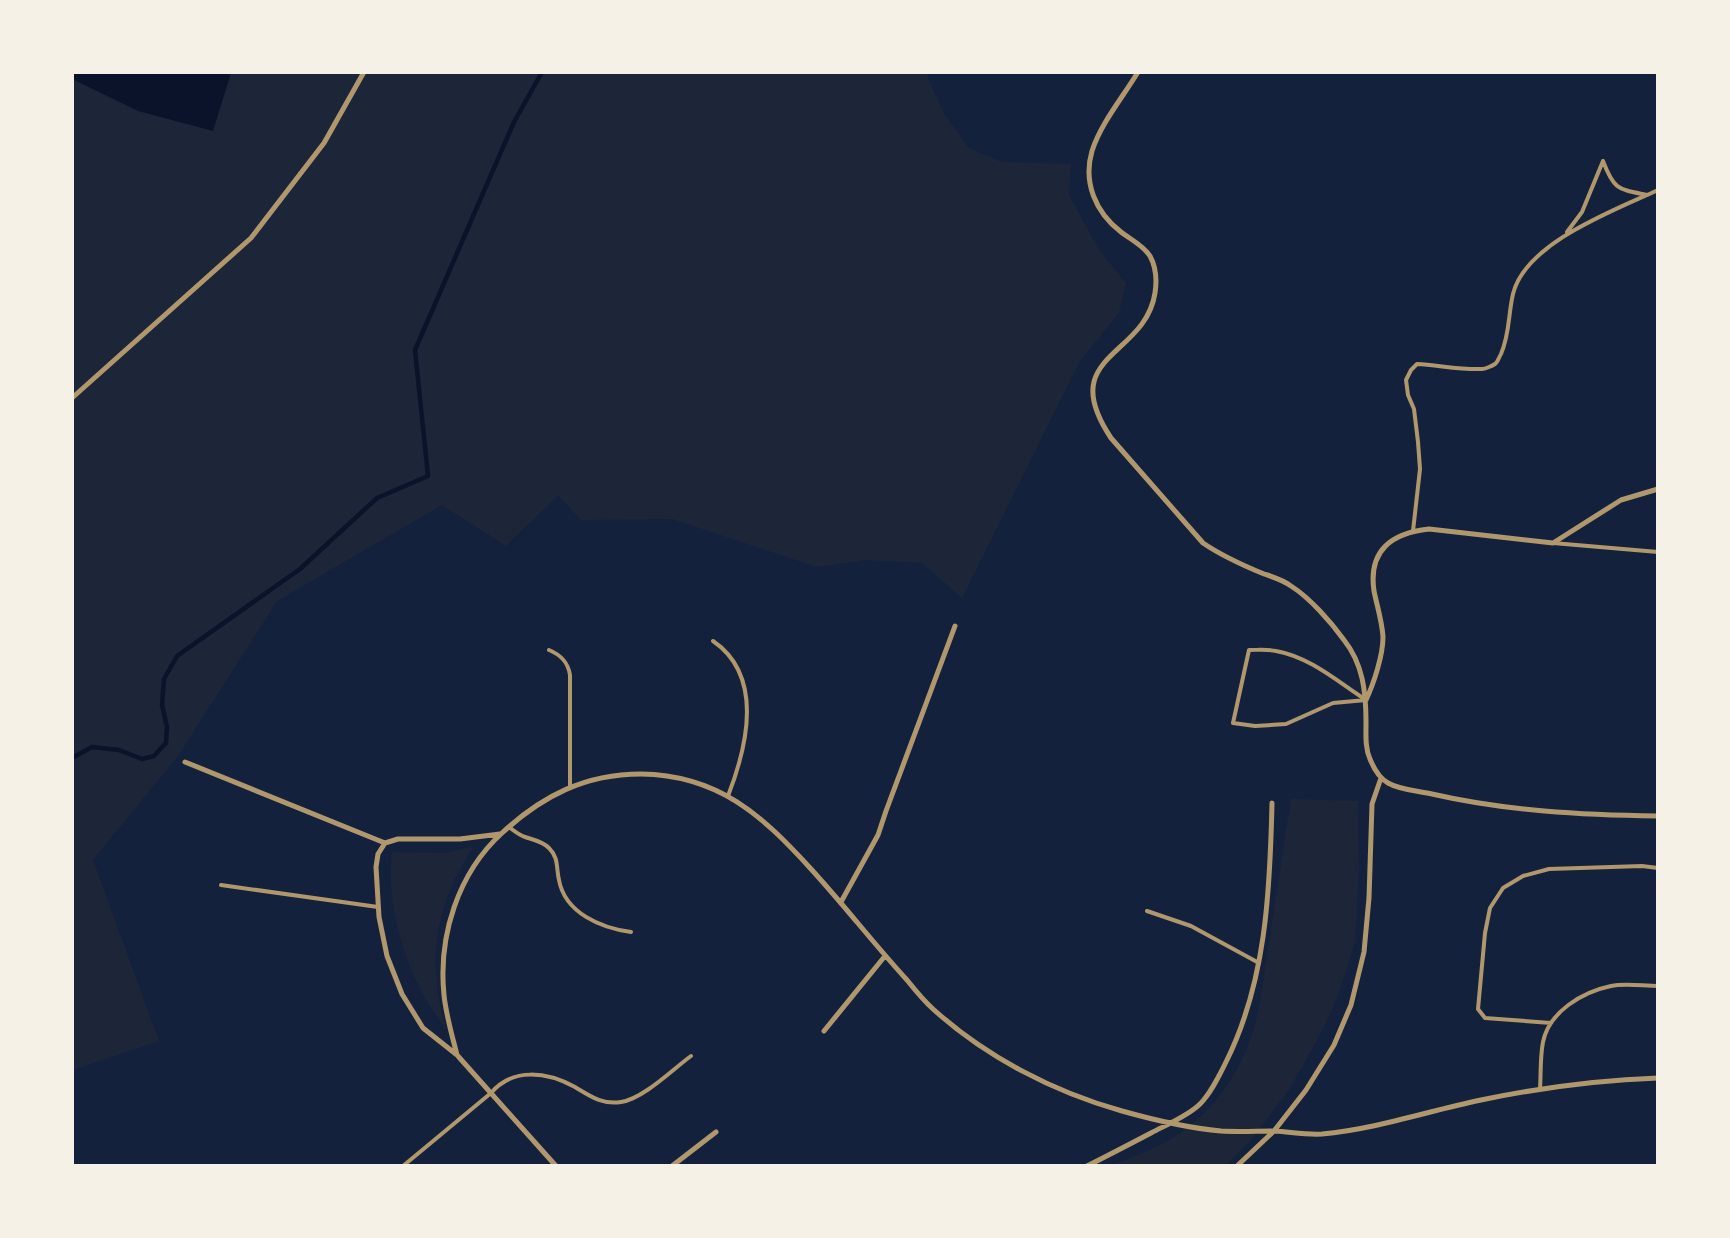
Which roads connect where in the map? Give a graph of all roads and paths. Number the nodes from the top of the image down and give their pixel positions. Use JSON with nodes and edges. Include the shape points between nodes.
{"nodes":[{"id":1,"x":364,"y":72,"type":"edge"},
{"id":2,"x":1138,"y":72,"type":"edge"},
{"id":3,"x":1658,"y":190,"type":"edge"},
{"id":4,"x":1647,"y":195,"type":"junction"},
{"id":5,"x":1565,"y":234,"type":"junction"},
{"id":6,"x":72,"y":398,"type":"edge"},
{"id":7,"x":1658,"y":490,"type":"edge"},
{"id":8,"x":1412,"y":531,"type":"junction"},
{"id":9,"x":1553,"y":543,"type":"junction"},
{"id":10,"x":1658,"y":552,"type":"edge"},
{"id":11,"x":955,"y":626,"type":"dead end"},
{"id":12,"x":713,"y":641,"type":"dead end"},
{"id":13,"x":549,"y":650,"type":"dead end"},
{"id":14,"x":1366,"y":700,"type":"junction"},
{"id":15,"x":186,"y":762,"type":"dead end"},
{"id":16,"x":1381,"y":778,"type":"junction"},
{"id":17,"x":570,"y":787,"type":"junction"},
{"id":18,"x":728,"y":796,"type":"junction"},
{"id":19,"x":1272,"y":804,"type":"dead end"},
{"id":20,"x":1658,"y":816,"type":"edge"},
{"id":21,"x":509,"y":827,"type":"junction"},
{"id":22,"x":501,"y":834,"type":"junction"},
{"id":23,"x":385,"y":843,"type":"junction"},
{"id":24,"x":1658,"y":868,"type":"edge"},
{"id":25,"x":221,"y":885,"type":"dead end"},
{"id":26,"x":841,"y":902,"type":"junction"},
{"id":27,"x":378,"y":907,"type":"junction"},
{"id":28,"x":1147,"y":911,"type":"dead end"},
{"id":29,"x":632,"y":932,"type":"dead end"},
{"id":30,"x":885,"y":956,"type":"junction"},
{"id":31,"x":1259,"y":963,"type":"junction"},
{"id":32,"x":1658,"y":986,"type":"edge"},
{"id":33,"x":1550,"y":1023,"type":"junction"},
{"id":34,"x":824,"y":1030,"type":"dead end"},
{"id":35,"x":457,"y":1056,"type":"junction"},
{"id":36,"x":691,"y":1056,"type":"dead end"},
{"id":37,"x":1658,"y":1078,"type":"edge"},
{"id":38,"x":1540,"y":1089,"type":"junction"},
{"id":39,"x":491,"y":1093,"type":"junction"},
{"id":40,"x":1172,"y":1123,"type":"junction"},
{"id":41,"x":1274,"y":1131,"type":"junction"},
{"id":42,"x":716,"y":1132,"type":"dead end"},
{"id":43,"x":403,"y":1166,"type":"edge"},
{"id":44,"x":556,"y":1166,"type":"edge"},
{"id":45,"x":672,"y":1166,"type":"edge"},
{"id":46,"x":1087,"y":1166,"type":"edge"},
{"id":47,"x":1237,"y":1166,"type":"edge"}],
"edges":[{"from":1,"to":6,"type":"street","via":[[324,143],[251,238]]},
{"from":2,"to":14,"type":"street","via":[[1093,149],[1089,181],[1102,213],[1149,255],[1156,274],[1155,293],[1141,326],[1098,370],[1093,380],[1094,405],[1110,438],[1203,543],[1233,561],[1290,585],[1329,622],[1357,663]]},
{"from":3,"to":4,"type":"lane"},
{"from":4,"to":5,"type":"lane"},
{"from":4,"to":5,"type":"lane","via":[[1616,186],[1603,161],[1582,212]]},
{"from":5,"to":8,"type":"lane","via":[[1535,259],[1522,275],[1513,293],[1505,343],[1496,363],[1484,370],[1417,364],[1411,370],[1406,380],[1414,409],[1420,469]]},
{"from":7,"to":9,"type":"street","via":[[1621,500]]},
{"from":8,"to":9,"type":"street","via":[[1429,529]]},
{"from":8,"to":14,"type":"street","via":[[1386,544],[1374,564],[1374,590],[1383,642],[1373,686]]},
{"from":9,"to":10,"type":"lane"},
{"from":11,"to":26,"type":"street","via":[[878,835]]},
{"from":12,"to":18,"type":"lane","via":[[736,665],[746,703],[742,757]]},
{"from":13,"to":17,"type":"lane","via":[[566,661],[570,675]]},
{"from":14,"to":14,"type":"lane","via":[[1295,656],[1248,650],[1233,723],[1255,726],[1286,724],[1333,703]]},
{"from":14,"to":16,"type":"street","via":[[1366,743],[1369,757]]},
{"from":15,"to":23,"type":"street"},
{"from":16,"to":20,"type":"street","via":[[1411,790],[1498,807]]},
{"from":16,"to":41,"type":"street","via":[[1372,804],[1364,952],[1351,1005],[1321,1068]]},
{"from":17,"to":18,"type":"street","via":[[611,776],[653,774],[694,782]]},
{"from":17,"to":21,"type":"street","via":[[532,807]]},
{"from":18,"to":26,"type":"street","via":[[773,829]]},
{"from":19,"to":31,"type":"street","via":[[1270,878]]},
{"from":21,"to":22,"type":"street"},
{"from":21,"to":29,"type":"lane","via":[[549,848],[557,861],[560,887],[575,908],[603,926]]},
{"from":22,"to":23,"type":"street","via":[[460,839],[398,839]]},
{"from":22,"to":35,"type":"street","via":[[471,870],[448,929],[444,992]]},
{"from":23,"to":27,"type":"street","via":[[377,860]]},
{"from":24,"to":33,"type":"lane","via":[[1549,869],[1523,876],[1504,888],[1490,908],[1478,1009],[1485,1018]]},
{"from":25,"to":27,"type":"lane"},
{"from":26,"to":30,"type":"street"},
{"from":27,"to":35,"type":"street","via":[[387,956],[402,994],[423,1028]]},
{"from":28,"to":31,"type":"lane","via":[[1191,926]]},
{"from":30,"to":34,"type":"street"},
{"from":30,"to":40,"type":"street","via":[[930,1007],[1009,1063],[1093,1102]]},
{"from":31,"to":40,"type":"street","via":[[1242,1024],[1217,1079],[1200,1104]]},
{"from":32,"to":33,"type":"lane","via":[[1612,986],[1563,1008]]},
{"from":33,"to":38,"type":"lane","via":[[1543,1042]]},
{"from":35,"to":39,"type":"street"},
{"from":36,"to":39,"type":"lane","via":[[638,1096],[622,1102],[603,1102],[563,1082],[527,1074],[503,1081]]},
{"from":37,"to":38,"type":"street"},
{"from":38,"to":41,"type":"street","via":[[1361,1128],[1317,1134]]},
{"from":39,"to":43,"type":"lane"},
{"from":39,"to":44,"type":"street"},
{"from":40,"to":41,"type":"street","via":[[1219,1131]]},
{"from":40,"to":46,"type":"street"},
{"from":41,"to":47,"type":"street"},
{"from":42,"to":45,"type":"street"}]}
